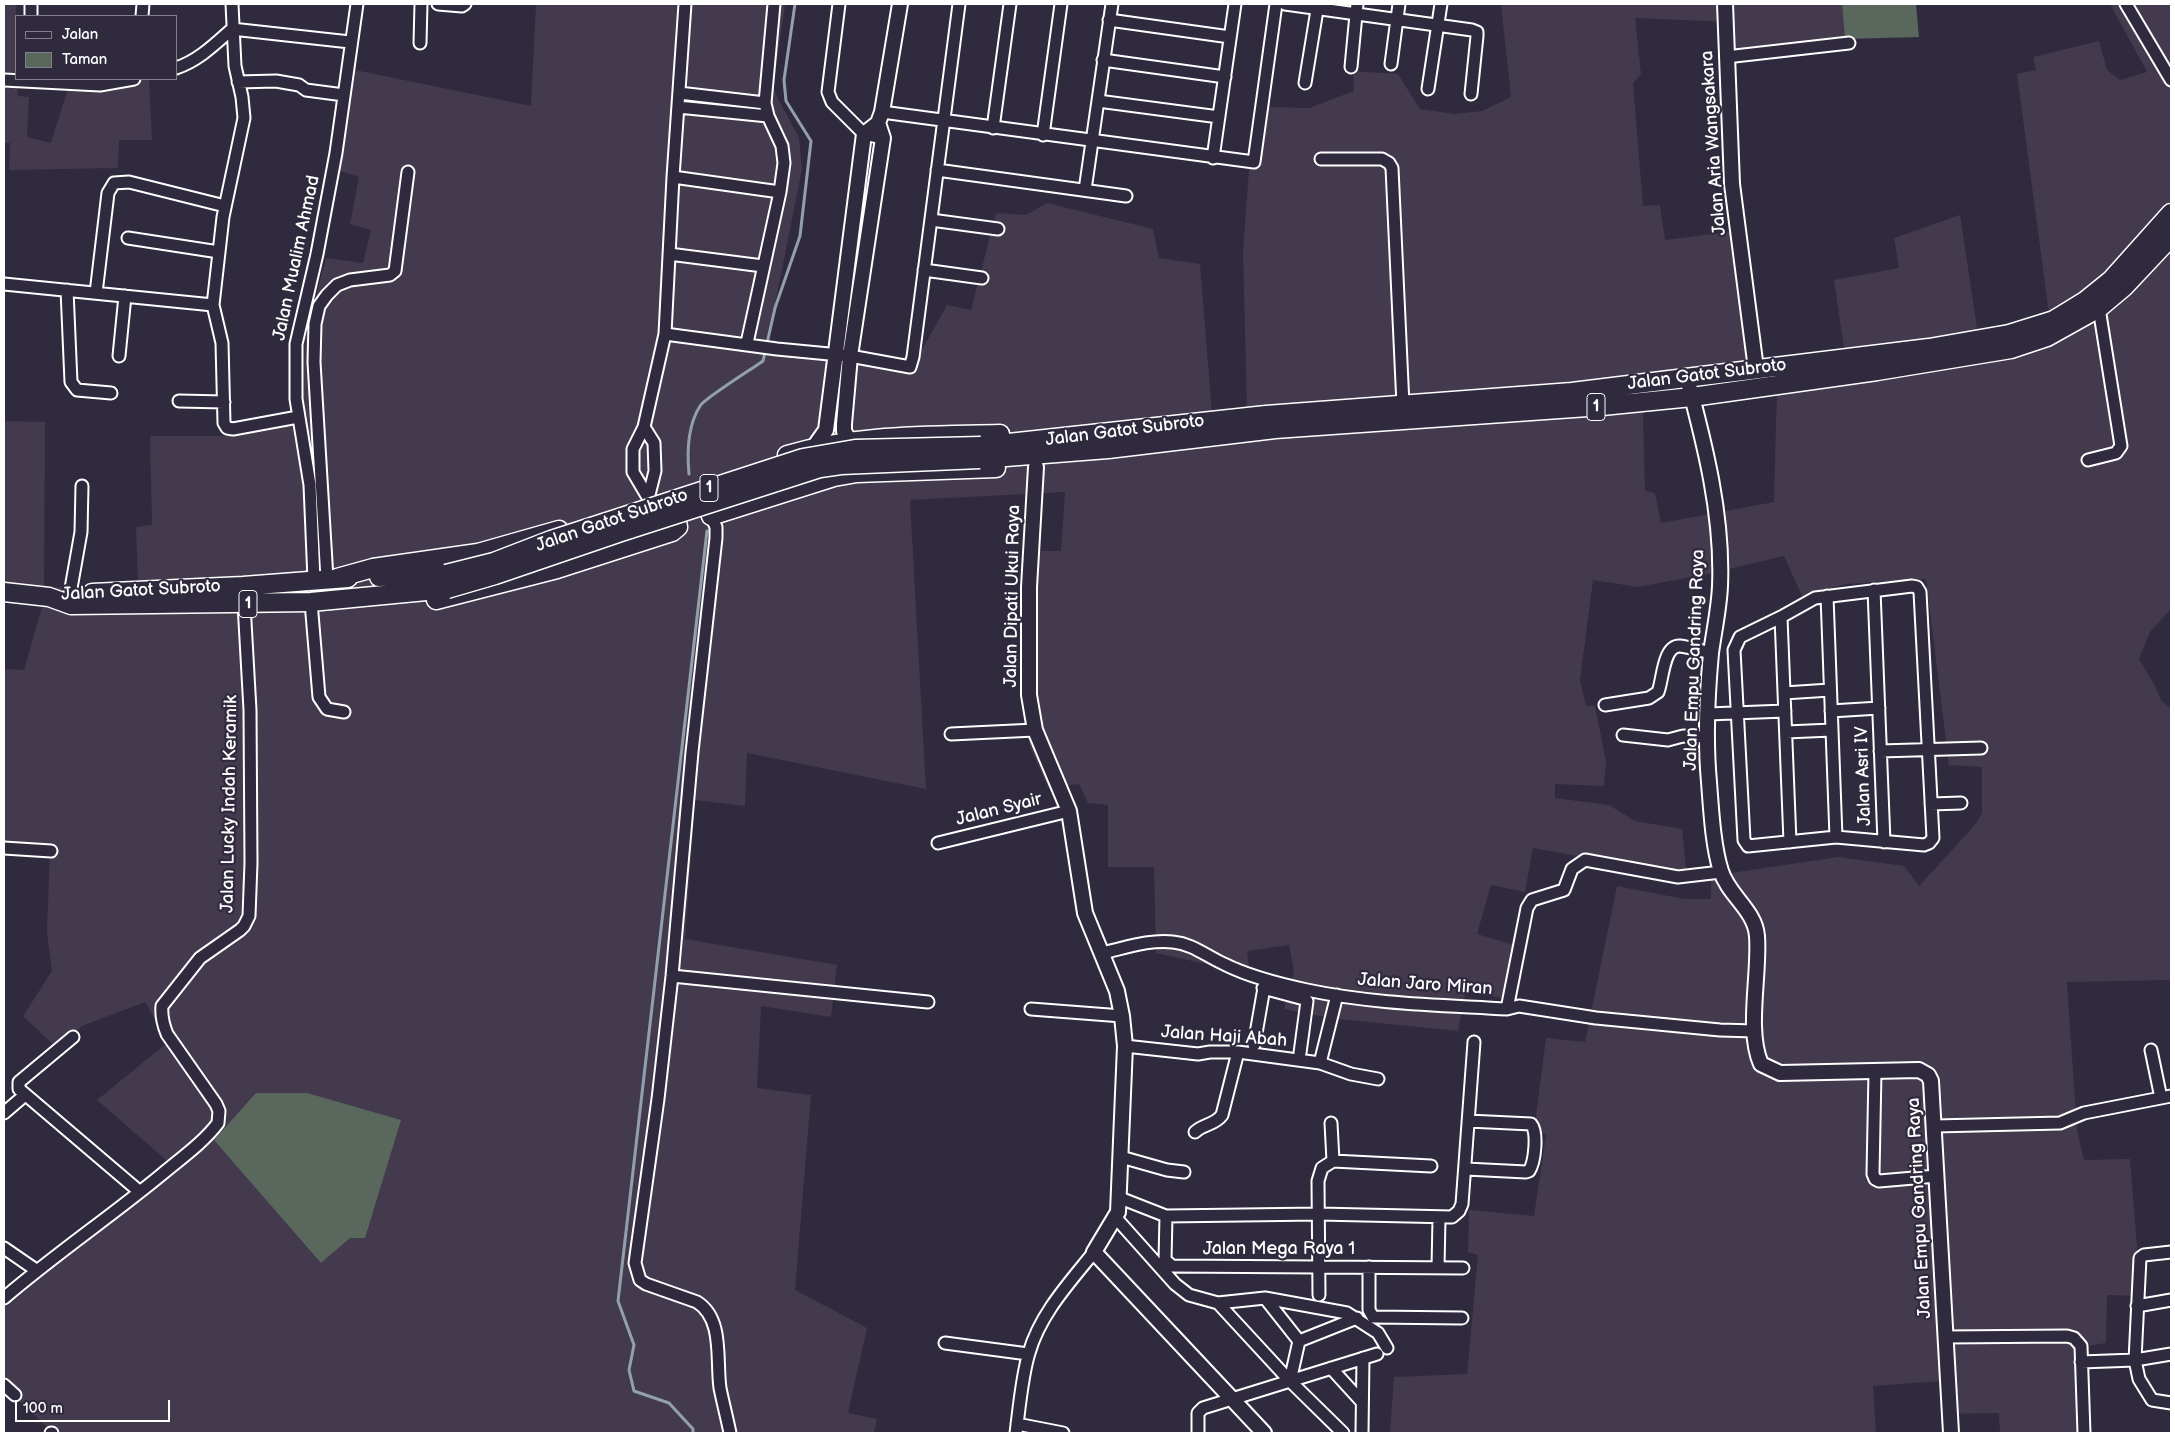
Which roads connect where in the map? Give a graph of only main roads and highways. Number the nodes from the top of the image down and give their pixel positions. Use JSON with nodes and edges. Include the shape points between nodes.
{"nodes":[{"id":1,"x":2171,"y":212,"type":"edge"},
{"id":2,"x":2171,"y":237,"type":"edge"},
{"id":3,"x":2010,"y":341,"type":"junction"},
{"id":4,"x":1067,"y":445,"type":"junction"},
{"id":5,"x":707,"y":482,"type":"junction"},
{"id":6,"x":695,"y":506,"type":"road end"},
{"id":7,"x":674,"y":512,"type":"road end"},
{"id":8,"x":711,"y":516,"type":"road end"},
{"id":9,"x":326,"y":579,"type":"junction"},
{"id":10,"x":447,"y":582,"type":"junction"},
{"id":11,"x":4,"y":592,"type":"edge"},
{"id":12,"x":49,"y":597,"type":"junction"},
{"id":13,"x":341,"y":600,"type":"junction"}],
"edges":[{"from":1,"to":3,"type":"highway","name":"Jalan Gatot Subroto","number":"1","via":[[2111,280],[2085,301]]},
{"from":2,"to":3,"type":"highway","name":"Jalan Gatot Subroto","number":"1","via":[[2124,287],[2099,308],[2047,337]]},
{"from":3,"to":4,"type":"highway","name":"Jalan Gatot Subroto","number":"1","via":[[1562,393],[1257,416]]},
{"from":3,"to":4,"type":"highway","name":"Jalan Gatot Subroto","number":"1","via":[[1877,371],[1692,397]]},
{"from":4,"to":5,"type":"highway","via":[[1034,434],[849,440],[814,447]]},
{"from":4,"to":8,"type":"highway","via":[[1036,467],[857,473],[834,477]]},
{"from":4,"to":10,"type":"highway","name":"Jalan Gatot Subroto","number":"1","bridge":true,"via":[[820,468],[495,575]]},
{"from":5,"to":6,"type":"highway","via":[[694,495]]},
{"from":5,"to":9,"type":"highway","via":[[478,553],[373,568]]},
{"from":7,"to":13,"type":"highway","via":[[678,527],[672,532],[481,590],[442,600],[381,607]]},
{"from":9,"to":10,"type":"highway","name":"Jalan Gatot Subroto","number":"1"},
{"from":9,"to":12,"type":"highway","name":"Jalan Gatot Subroto","number":"1"},
{"from":10,"to":13,"type":"highway","name":"Jalan Gatot Subroto","number":"1"},
{"from":11,"to":12,"type":"highway","name":"Jalan Gatot Subroto","number":"1"},
{"from":12,"to":13,"type":"highway","name":"Jalan Gatot Subroto","number":"1","via":[[71,605]]}]}
